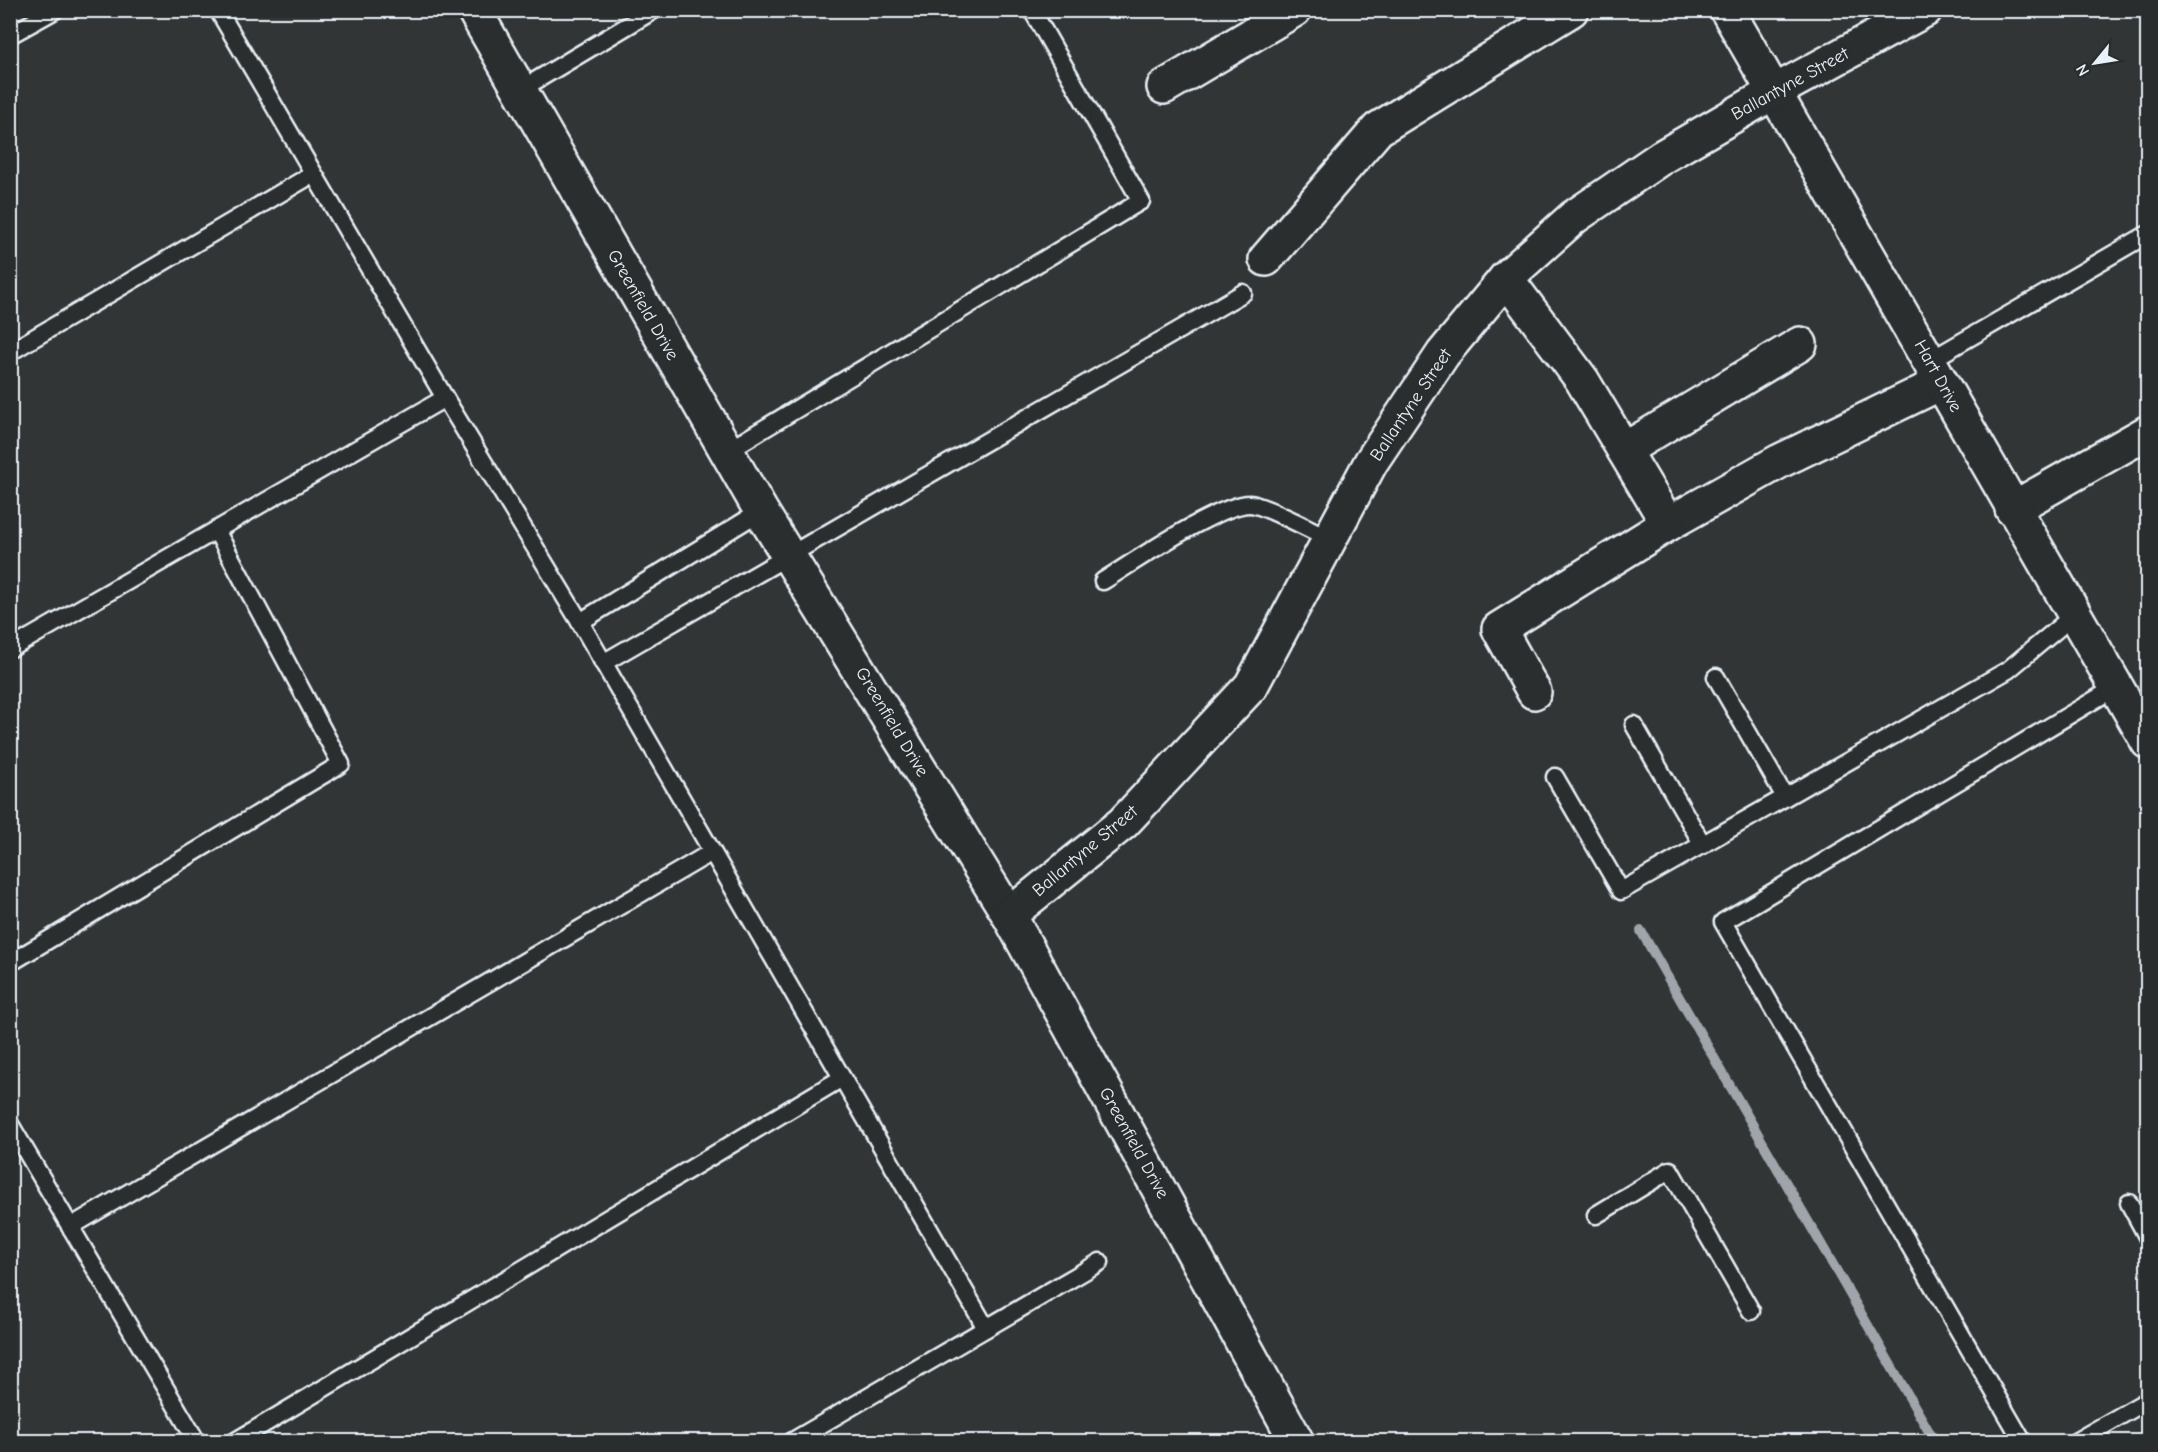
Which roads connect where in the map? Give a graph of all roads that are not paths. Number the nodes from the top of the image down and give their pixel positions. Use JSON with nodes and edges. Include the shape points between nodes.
{"nodes":[{"id":1,"x":55,"y":10,"type":"edge"},
{"id":2,"x":218,"y":10,"type":"edge"},
{"id":3,"x":474,"y":10,"type":"edge"},
{"id":4,"x":654,"y":10,"type":"edge"},
{"id":5,"x":1032,"y":10,"type":"edge"},
{"id":6,"x":1294,"y":10,"type":"edge"},
{"id":7,"x":1571,"y":10,"type":"edge"},
{"id":8,"x":1727,"y":10,"type":"edge"},
{"id":9,"x":1925,"y":10,"type":"edge"},
{"id":10,"x":10,"y":35,"type":"edge"},
{"id":11,"x":1164,"y":87,"type":"dead end"},
{"id":12,"x":520,"y":90,"type":"junction"},
{"id":13,"x":1774,"y":92,"type":"junction"},
{"id":14,"x":313,"y":174,"type":"junction"},
{"id":15,"x":2148,"y":234,"type":"edge"},
{"id":16,"x":1266,"y":260,"type":"dead end"},
{"id":17,"x":1506,"y":278,"type":"junction"},
{"id":18,"x":1243,"y":293,"type":"dead end"},
{"id":19,"x":1800,"y":344,"type":"dead end"},
{"id":20,"x":10,"y":352,"type":"edge"},
{"id":21,"x":1935,"y":372,"type":"junction"},
{"id":22,"x":445,"y":398,"type":"junction"},
{"id":23,"x":2148,"y":432,"type":"edge"},
{"id":24,"x":1624,"y":450,"type":"junction"},
{"id":25,"x":727,"y":451,"type":"junction"},
{"id":26,"x":2012,"y":509,"type":"junction"},
{"id":27,"x":761,"y":511,"type":"junction"},
{"id":28,"x":1668,"y":524,"type":"junction"},
{"id":29,"x":216,"y":530,"type":"junction"},
{"id":30,"x":1330,"y":538,"type":"junction"},
{"id":31,"x":790,"y":556,"type":"junction"},
{"id":32,"x":1103,"y":581,"type":"dead end"},
{"id":33,"x":2074,"y":615,"type":"junction"},
{"id":34,"x":580,"y":622,"type":"junction"},
{"id":35,"x":10,"y":649,"type":"edge"},
{"id":36,"x":603,"y":663,"type":"junction"},
{"id":37,"x":1716,"y":677,"type":"dead end"},
{"id":38,"x":2116,"y":687,"type":"junction"},
{"id":39,"x":1534,"y":692,"type":"dead end"},
{"id":40,"x":1634,"y":725,"type":"dead end"},
{"id":41,"x":2148,"y":742,"type":"edge"},
{"id":42,"x":1555,"y":777,"type":"dead end"},
{"id":43,"x":1785,"y":797,"type":"junction"},
{"id":44,"x":1703,"y":844,"type":"junction"},
{"id":45,"x":712,"y":852,"type":"junction"},
{"id":46,"x":1009,"y":915,"type":"junction"},
{"id":47,"x":10,"y":963,"type":"edge"},
{"id":48,"x":842,"y":1078,"type":"junction"},
{"id":49,"x":10,"y":1124,"type":"edge"},
{"id":50,"x":2129,"y":1203,"type":"dead end"},
{"id":51,"x":1596,"y":1215,"type":"dead end"},
{"id":52,"x":70,"y":1227,"type":"junction"},
{"id":53,"x":2148,"y":1238,"type":"edge"},
{"id":54,"x":1100,"y":1262,"type":"dead end"},
{"id":55,"x":1751,"y":1311,"type":"dead end"},
{"id":56,"x":986,"y":1328,"type":"junction"},
{"id":57,"x":2148,"y":1400,"type":"edge"},
{"id":58,"x":1295,"y":1441,"type":"edge"},
{"id":59,"x":196,"y":1442,"type":"edge"},
{"id":60,"x":234,"y":1442,"type":"edge"},
{"id":61,"x":791,"y":1442,"type":"edge"},
{"id":62,"x":2023,"y":1442,"type":"edge"},
{"id":63,"x":2075,"y":1442,"type":"edge"}],
"edges":[{"from":1,"to":10,"type":"lane"},
{"from":2,"to":14,"type":"lane"},
{"from":3,"to":12,"type":"main road","name":"Greenfield Drive"},
{"from":4,"to":12,"type":"lane"},
{"from":5,"to":25,"type":"lane","via":[[1141,201]]},
{"from":6,"to":11,"type":"main road"},
{"from":7,"to":16,"type":"main road","via":[[1378,129]]},
{"from":8,"to":13,"type":"main road","name":"Hart Drive"},
{"from":9,"to":13,"type":"main road","name":"Ballantyne Street"},
{"from":12,"to":25,"type":"main road","name":"Greenfield Drive"},
{"from":13,"to":17,"type":"main road","name":"Ballantyne Street","via":[[1662,157],[1574,217]]},
{"from":13,"to":21,"type":"main road","name":"Hart Drive"},
{"from":14,"to":20,"type":"lane"},
{"from":14,"to":22,"type":"lane"},
{"from":15,"to":21,"type":"lane"},
{"from":17,"to":24,"type":"main road","via":[[1582,380]]},
{"from":17,"to":30,"type":"main road","name":"Ballantyne Street","via":[[1436,364],[1371,462]]},
{"from":18,"to":31,"type":"lane"},
{"from":19,"to":24,"type":"main road"},
{"from":21,"to":26,"type":"main road","name":"Hart Drive"},
{"from":21,"to":28,"type":"main road"},
{"from":22,"to":29,"type":"lane"},
{"from":22,"to":34,"type":"lane"},
{"from":23,"to":26,"type":"main road"},
{"from":24,"to":28,"type":"main road"},
{"from":25,"to":27,"type":"main road","name":"Greenfield Drive"},
{"from":26,"to":33,"type":"main road","name":"Hart Drive"},
{"from":27,"to":31,"type":"main road","name":"Greenfield Drive"},
{"from":27,"to":34,"type":"lane"},
{"from":28,"to":39,"type":"main road","via":[[1499,629]]},
{"from":29,"to":35,"type":"lane"},
{"from":29,"to":47,"type":"lane","via":[[341,765]]},
{"from":30,"to":32,"type":"lane","via":[[1252,504],[1232,507]]},
{"from":30,"to":46,"type":"main road","name":"Ballantyne Street","via":[[1251,687],[1123,823]]},
{"from":31,"to":36,"type":"lane"},
{"from":31,"to":46,"type":"main road","name":"Greenfield Drive"},
{"from":33,"to":38,"type":"main road","name":"Hart Drive"},
{"from":33,"to":43,"type":"lane","via":[[2008,670]]},
{"from":34,"to":36,"type":"lane"},
{"from":36,"to":45,"type":"lane"},
{"from":37,"to":43,"type":"lane"},
{"from":38,"to":41,"type":"main road","name":"Hart Drive"},
{"from":38,"to":62,"type":"lane","via":[[1723,922]]},
{"from":40,"to":44,"type":"lane"},
{"from":42,"to":44,"type":"lane","via":[[1621,891]]},
{"from":43,"to":44,"type":"lane"},
{"from":45,"to":48,"type":"lane"},
{"from":45,"to":52,"type":"lane"},
{"from":46,"to":58,"type":"main road","name":"Greenfield Drive"},
{"from":48,"to":56,"type":"lane"},
{"from":48,"to":60,"type":"lane"},
{"from":49,"to":52,"type":"lane"},
{"from":50,"to":53,"type":"lane"},
{"from":51,"to":55,"type":"lane","via":[[1670,1170]]},
{"from":52,"to":59,"type":"lane"},
{"from":54,"to":56,"type":"lane"},
{"from":56,"to":61,"type":"lane"},
{"from":57,"to":63,"type":"lane"}]}
